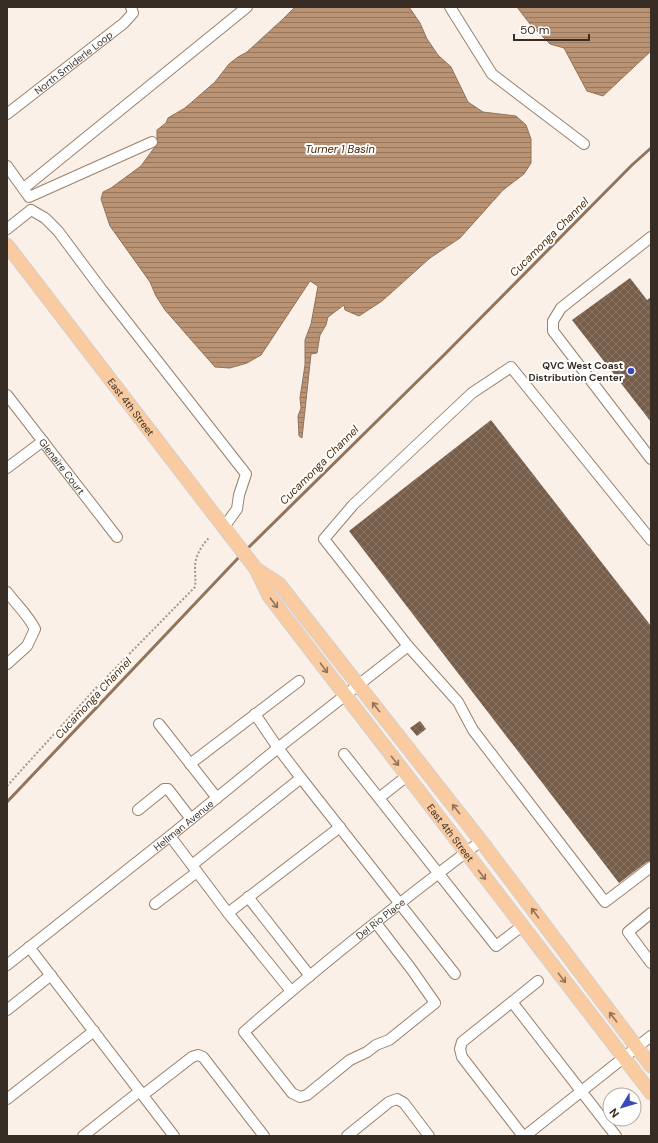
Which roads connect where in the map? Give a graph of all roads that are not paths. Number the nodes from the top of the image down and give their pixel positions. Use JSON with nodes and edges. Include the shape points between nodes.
{"nodes":[{"id":1,"x":131,"y":7,"type":"edge"},
{"id":2,"x":247,"y":7,"type":"edge"},
{"id":3,"x":450,"y":7,"type":"edge"},
{"id":4,"x":7,"y":114,"type":"edge"},
{"id":5,"x":152,"y":142,"type":"dead end"},
{"id":6,"x":584,"y":144,"type":"dead end"},
{"id":7,"x":7,"y":166,"type":"edge"},
{"id":8,"x":7,"y":177,"type":"edge"},
{"id":9,"x":26,"y":193,"type":"junction"},
{"id":10,"x":31,"y":210,"type":"junction"},
{"id":11,"x":7,"y":229,"type":"edge"},
{"id":12,"x":651,"y":237,"type":"edge"},
{"id":13,"x":7,"y":245,"type":"edge"},
{"id":14,"x":7,"y":395,"type":"edge"},
{"id":15,"x":43,"y":441,"type":"junction"},
{"id":16,"x":651,"y":459,"type":"edge"},
{"id":17,"x":7,"y":468,"type":"edge"},
{"id":18,"x":224,"y":527,"type":"junction"},
{"id":19,"x":117,"y":537,"type":"dead end"},
{"id":20,"x":651,"y":540,"type":"edge"},
{"id":21,"x":256,"y":569,"type":"junction"},
{"id":22,"x":7,"y":592,"type":"edge"},
{"id":23,"x":408,"y":646,"type":"junction"},
{"id":24,"x":7,"y":664,"type":"edge"},
{"id":25,"x":299,"y":680,"type":"dead end"},
{"id":26,"x":359,"y":686,"type":"junction"},
{"id":27,"x":345,"y":696,"type":"junction"},
{"id":28,"x":255,"y":714,"type":"junction"},
{"id":29,"x":159,"y":724,"type":"dead end"},
{"id":30,"x":278,"y":748,"type":"junction"},
{"id":31,"x":344,"y":754,"type":"dead end"},
{"id":32,"x":190,"y":764,"type":"junction"},
{"id":33,"x":407,"y":776,"type":"junction"},
{"id":34,"x":301,"y":778,"type":"junction"},
{"id":35,"x":217,"y":798,"type":"junction"},
{"id":36,"x":379,"y":798,"type":"junction"},
{"id":37,"x":138,"y":810,"type":"dead end"},
{"id":38,"x":190,"y":820,"type":"junction"},
{"id":39,"x":340,"y":827,"type":"junction"},
{"id":40,"x":170,"y":836,"type":"junction"},
{"id":41,"x":481,"y":841,"type":"junction"},
{"id":42,"x":465,"y":853,"type":"junction"},
{"id":43,"x":651,"y":867,"type":"edge"},
{"id":44,"x":194,"y":869,"type":"junction"},
{"id":45,"x":438,"y":874,"type":"junction"},
{"id":46,"x":248,"y":897,"type":"junction"},
{"id":47,"x":155,"y":904,"type":"dead end"},
{"id":48,"x":399,"y":904,"type":"junction"},
{"id":49,"x":228,"y":913,"type":"junction"},
{"id":50,"x":651,"y":913,"type":"edge"},
{"id":51,"x":376,"y":923,"type":"junction"},
{"id":52,"x":522,"y":926,"type":"junction"},
{"id":53,"x":30,"y":947,"type":"junction"},
{"id":54,"x":651,"y":963,"type":"edge"},
{"id":55,"x":7,"y":965,"type":"edge"},
{"id":56,"x":455,"y":974,"type":"dead end"},
{"id":57,"x":51,"y":975,"type":"junction"},
{"id":58,"x":310,"y":976,"type":"junction"},
{"id":59,"x":538,"y":981,"type":"dead end"},
{"id":60,"x":291,"y":991,"type":"junction"},
{"id":61,"x":512,"y":1002,"type":"junction"},
{"id":62,"x":7,"y":1010,"type":"edge"},
{"id":63,"x":94,"y":1031,"type":"junction"},
{"id":64,"x":651,"y":1036,"type":"edge"},
{"id":65,"x":637,"y":1048,"type":"junction"},
{"id":66,"x":624,"y":1058,"type":"junction"},
{"id":67,"x":651,"y":1066,"type":"edge"},
{"id":68,"x":582,"y":1092,"type":"junction"},
{"id":69,"x":141,"y":1093,"type":"junction"},
{"id":70,"x":651,"y":1093,"type":"edge"},
{"id":71,"x":7,"y":1099,"type":"edge"},
{"id":72,"x":83,"y":1136,"type":"edge"},
{"id":73,"x":174,"y":1136,"type":"edge"},
{"id":74,"x":264,"y":1136,"type":"edge"},
{"id":75,"x":347,"y":1136,"type":"edge"},
{"id":76,"x":429,"y":1136,"type":"edge"},
{"id":77,"x":524,"y":1136,"type":"edge"},
{"id":78,"x":616,"y":1136,"type":"edge"}],
"edges":[{"from":1,"to":4,"type":"street","name":"North Smiderle Loop","via":[[133,13],[124,22]]},
{"from":2,"to":9,"type":"street"},
{"from":3,"to":6,"type":"street","via":[[492,74]]},
{"from":5,"to":9,"type":"street"},
{"from":7,"to":9,"type":"street"},
{"from":8,"to":9,"type":"street","via":[[19,191]]},
{"from":9,"to":10,"type":"street"},
{"from":10,"to":11,"type":"street"},
{"from":10,"to":18,"type":"street","via":[[45,218],[58,231],[246,474],[237,509]]},
{"from":12,"to":16,"type":"street","via":[[561,308],[553,322],[553,330]]},
{"from":13,"to":18,"type":"main road","name":"East 4th Street"},
{"from":14,"to":15,"type":"street","name":"Glenaire Court"},
{"from":15,"to":17,"type":"street"},
{"from":15,"to":19,"type":"street","name":"Glenaire Court"},
{"from":18,"to":21,"type":"main road","name":"East 4th Street"},
{"from":20,"to":23,"type":"street","via":[[511,367],[472,394],[353,505],[324,539]]},
{"from":21,"to":26,"type":"main road","name":"East 4th Street","via":[[279,584]]},
{"from":21,"to":27,"type":"main road","name":"East 4th Street","one_way":true,"via":[[269,596]]},
{"from":22,"to":24,"type":"street","via":[[30,619],[35,629],[27,646]]},
{"from":23,"to":26,"type":"street","name":"Hellman Avenue"},
{"from":23,"to":43,"type":"street","via":[[458,702],[473,730],[605,902]]},
{"from":25,"to":28,"type":"street"},
{"from":26,"to":27,"type":"street","name":"Hellman Avenue"},
{"from":41,"to":26,"type":"main road","name":"East 4th Street","one_way":true},
{"from":27,"to":30,"type":"street","name":"Hellman Avenue"},
{"from":27,"to":33,"type":"main road","name":"East 4th Street","one_way":true},
{"from":28,"to":30,"type":"street"},
{"from":28,"to":32,"type":"street"},
{"from":29,"to":32,"type":"street"},
{"from":30,"to":34,"type":"street"},
{"from":30,"to":35,"type":"street","name":"Hellman Avenue"},
{"from":31,"to":36,"type":"street"},
{"from":32,"to":35,"type":"street"},
{"from":33,"to":36,"type":"street"},
{"from":33,"to":42,"type":"main road","name":"East 4th Street"},
{"from":34,"to":39,"type":"street"},
{"from":34,"to":44,"type":"street"},
{"from":35,"to":38,"type":"street","name":"Hellman Avenue"},
{"from":36,"to":45,"type":"street"},
{"from":37,"to":38,"type":"street","via":[[164,788],[168,789]]},
{"from":38,"to":40,"type":"street","name":"Hellman Avenue"},
{"from":39,"to":46,"type":"street"},
{"from":39,"to":48,"type":"street"},
{"from":40,"to":44,"type":"street"},
{"from":40,"to":53,"type":"street","name":"Hellman Avenue"},
{"from":41,"to":42,"type":"street","name":"Del Rio Place"},
{"from":65,"to":41,"type":"main road","name":"East 4th Street","one_way":true},
{"from":42,"to":45,"type":"street","name":"Del Rio Place"},
{"from":42,"to":52,"type":"main road","name":"East 4th Street","one_way":true},
{"from":44,"to":47,"type":"street"},
{"from":44,"to":49,"type":"street"},
{"from":45,"to":48,"type":"street","name":"Del Rio Place"},
{"from":45,"to":52,"type":"street","via":[[496,946]]},
{"from":46,"to":49,"type":"street"},
{"from":46,"to":58,"type":"street"},
{"from":48,"to":51,"type":"street","name":"Del Rio Place"},
{"from":48,"to":56,"type":"street"},
{"from":49,"to":60,"type":"street"},
{"from":50,"to":54,"type":"street","via":[[628,932]]},
{"from":51,"to":58,"type":"street","name":"Del Rio Place"},
{"from":51,"to":60,"type":"street","name":"Del Rio Place","via":[[435,1003],[389,1040],[350,1060],[307,1095],[300,1096],[292,1093],[244,1032]]},
{"from":52,"to":66,"type":"main road","name":"East 4th Street","one_way":true},
{"from":53,"to":55,"type":"street","name":"Hellman Avenue"},
{"from":53,"to":57,"type":"street"},
{"from":57,"to":62,"type":"street"},
{"from":57,"to":63,"type":"street"},
{"from":58,"to":60,"type":"street","name":"Del Rio Place"},
{"from":59,"to":61,"type":"street"},
{"from":61,"to":68,"type":"street"},
{"from":61,"to":77,"type":"street","via":[[462,1042],[460,1049],[462,1057]]},
{"from":63,"to":69,"type":"street"},
{"from":63,"to":71,"type":"street"},
{"from":64,"to":65,"type":"street"},
{"from":65,"to":66,"type":"street"},
{"from":65,"to":67,"type":"main road","name":"East 4th Street"},
{"from":66,"to":68,"type":"street"},
{"from":66,"to":70,"type":"main road","name":"East 4th Street"},
{"from":68,"to":77,"type":"street"},
{"from":68,"to":78,"type":"street"},
{"from":69,"to":72,"type":"street"},
{"from":69,"to":73,"type":"street"},
{"from":69,"to":74,"type":"street","via":[[198,1055],[203,1057]]},
{"from":75,"to":76,"type":"street","via":[[389,1102],[397,1099],[404,1103]]}]}
